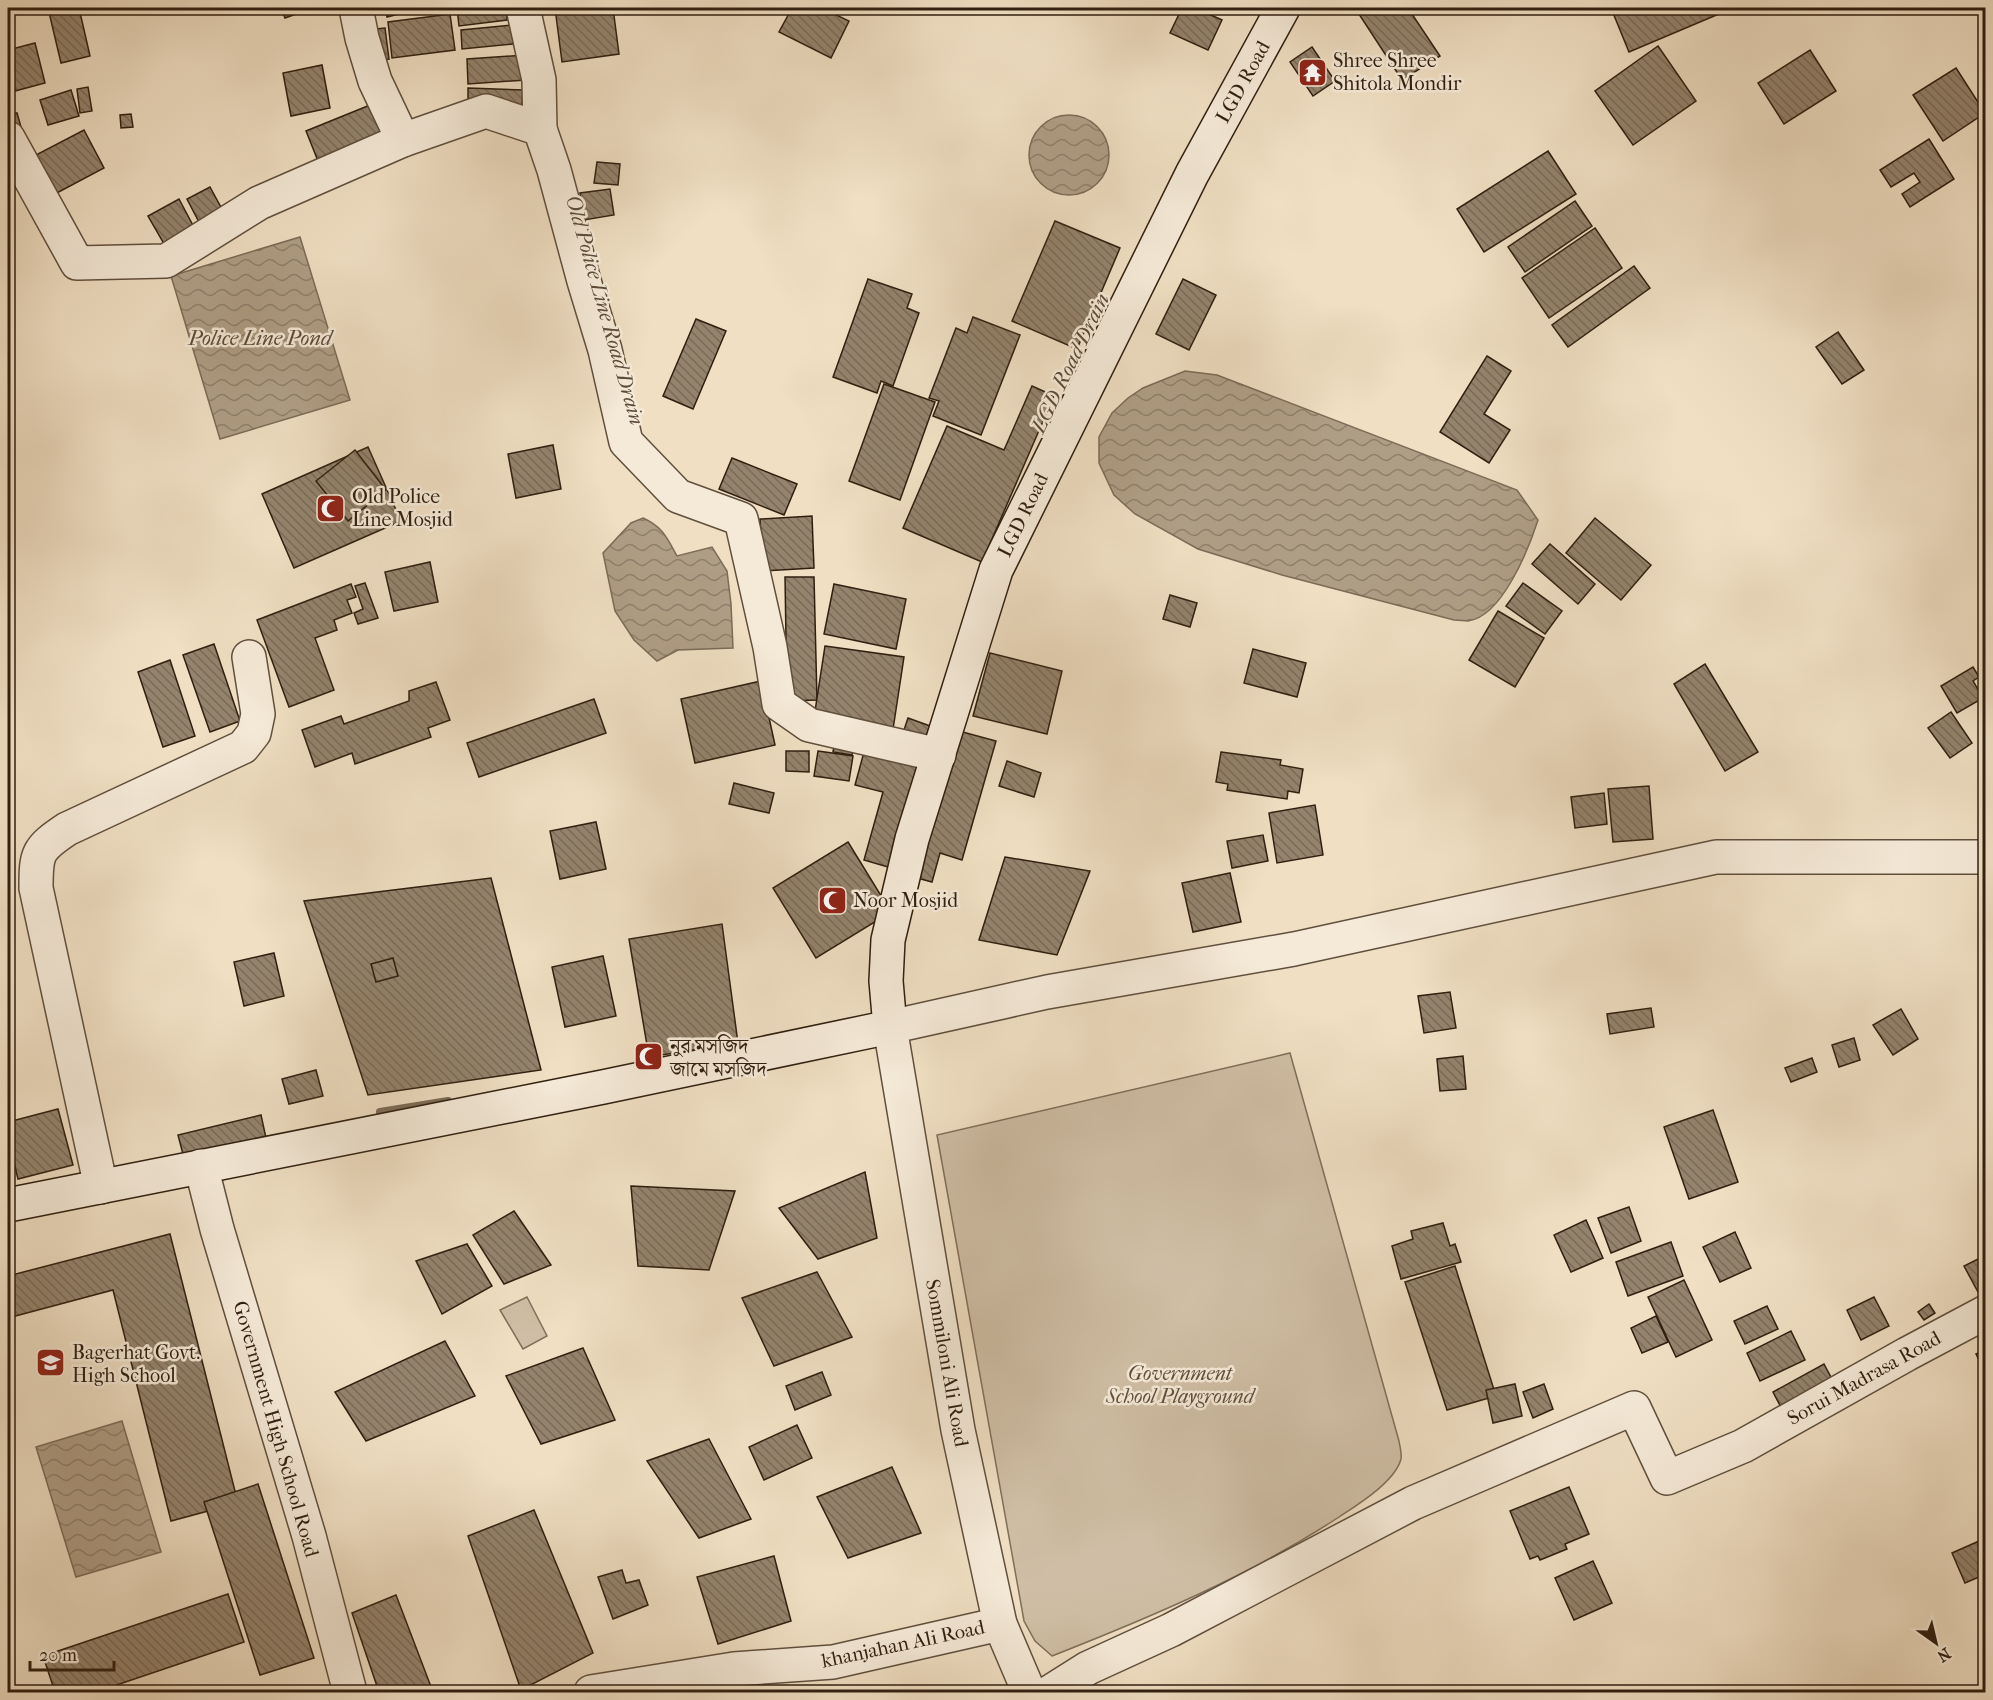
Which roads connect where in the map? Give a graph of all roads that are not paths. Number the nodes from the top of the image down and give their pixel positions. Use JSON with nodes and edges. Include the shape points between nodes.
{"nodes":[{"id":1,"x":356,"y":8,"type":"edge"},
{"id":2,"x":523,"y":8,"type":"edge"},
{"id":3,"x":1283,"y":8,"type":"edge"},
{"id":4,"x":540,"y":129,"type":"junction"},
{"id":5,"x":8,"y":138,"type":"edge"},
{"id":6,"x":403,"y":140,"type":"junction"},
{"id":7,"x":249,"y":657,"type":"dead end"},
{"id":8,"x":939,"y":755,"type":"junction"},
{"id":9,"x":1986,"y":857,"type":"edge"},
{"id":10,"x":890,"y":1027,"type":"junction"},
{"id":11,"x":201,"y":1166,"type":"junction"},
{"id":12,"x":101,"y":1186,"type":"junction"},
{"id":13,"x":8,"y":1205,"type":"edge"},
{"id":14,"x":1986,"y":1312,"type":"edge"},
{"id":15,"x":1000,"y":1624,"type":"junction"},
{"id":16,"x":350,"y":1692,"type":"edge"},
{"id":17,"x":591,"y":1692,"type":"edge"},
{"id":18,"x":1029,"y":1692,"type":"edge"},
{"id":19,"x":1050,"y":1692,"type":"edge"}],
"edges":[{"from":1,"to":6,"type":"street","via":[[375,81]]},
{"from":2,"to":4,"type":"street","via":[[538,80]]},
{"from":3,"to":8,"type":"street","name":"LGD Road","via":[[1192,174],[996,570]]},
{"from":4,"to":6,"type":"street","via":[[486,111]]},
{"from":4,"to":8,"type":"street","via":[[605,350],[626,442],[678,496],[741,519],[770,647],[778,704],[809,725]]},
{"from":5,"to":6,"type":"street","via":[[77,263],[166,261],[259,203]]},
{"from":7,"to":12,"type":"street","via":[[258,714],[254,733],[243,747],[67,828],[47,842],[36,861],[36,888]]},
{"from":8,"to":10,"type":"street","name":"LGD Road","via":[[912,839],[888,940]]},
{"from":9,"to":10,"type":"street","via":[[1716,858],[1294,949],[1047,992]]},
{"from":10,"to":11,"type":"street"},
{"from":10,"to":15,"type":"street","name":"Sommiloni Ali Road","via":[[958,1430]]},
{"from":11,"to":12,"type":"street"},
{"from":11,"to":16,"type":"street","name":"Government High School Road","via":[[309,1536]]},
{"from":12,"to":13,"type":"street"},
{"from":14,"to":19,"type":"street","name":"Sorui Madrasa Road","via":[[1743,1446],[1667,1478],[1634,1408],[1413,1503],[1171,1630],[1088,1668]]},
{"from":15,"to":17,"type":"street","name":"khanjahan Ali Road","via":[[833,1662],[734,1669]]},
{"from":15,"to":18,"type":"street","name":"Sommiloni Ali Road"}]}
